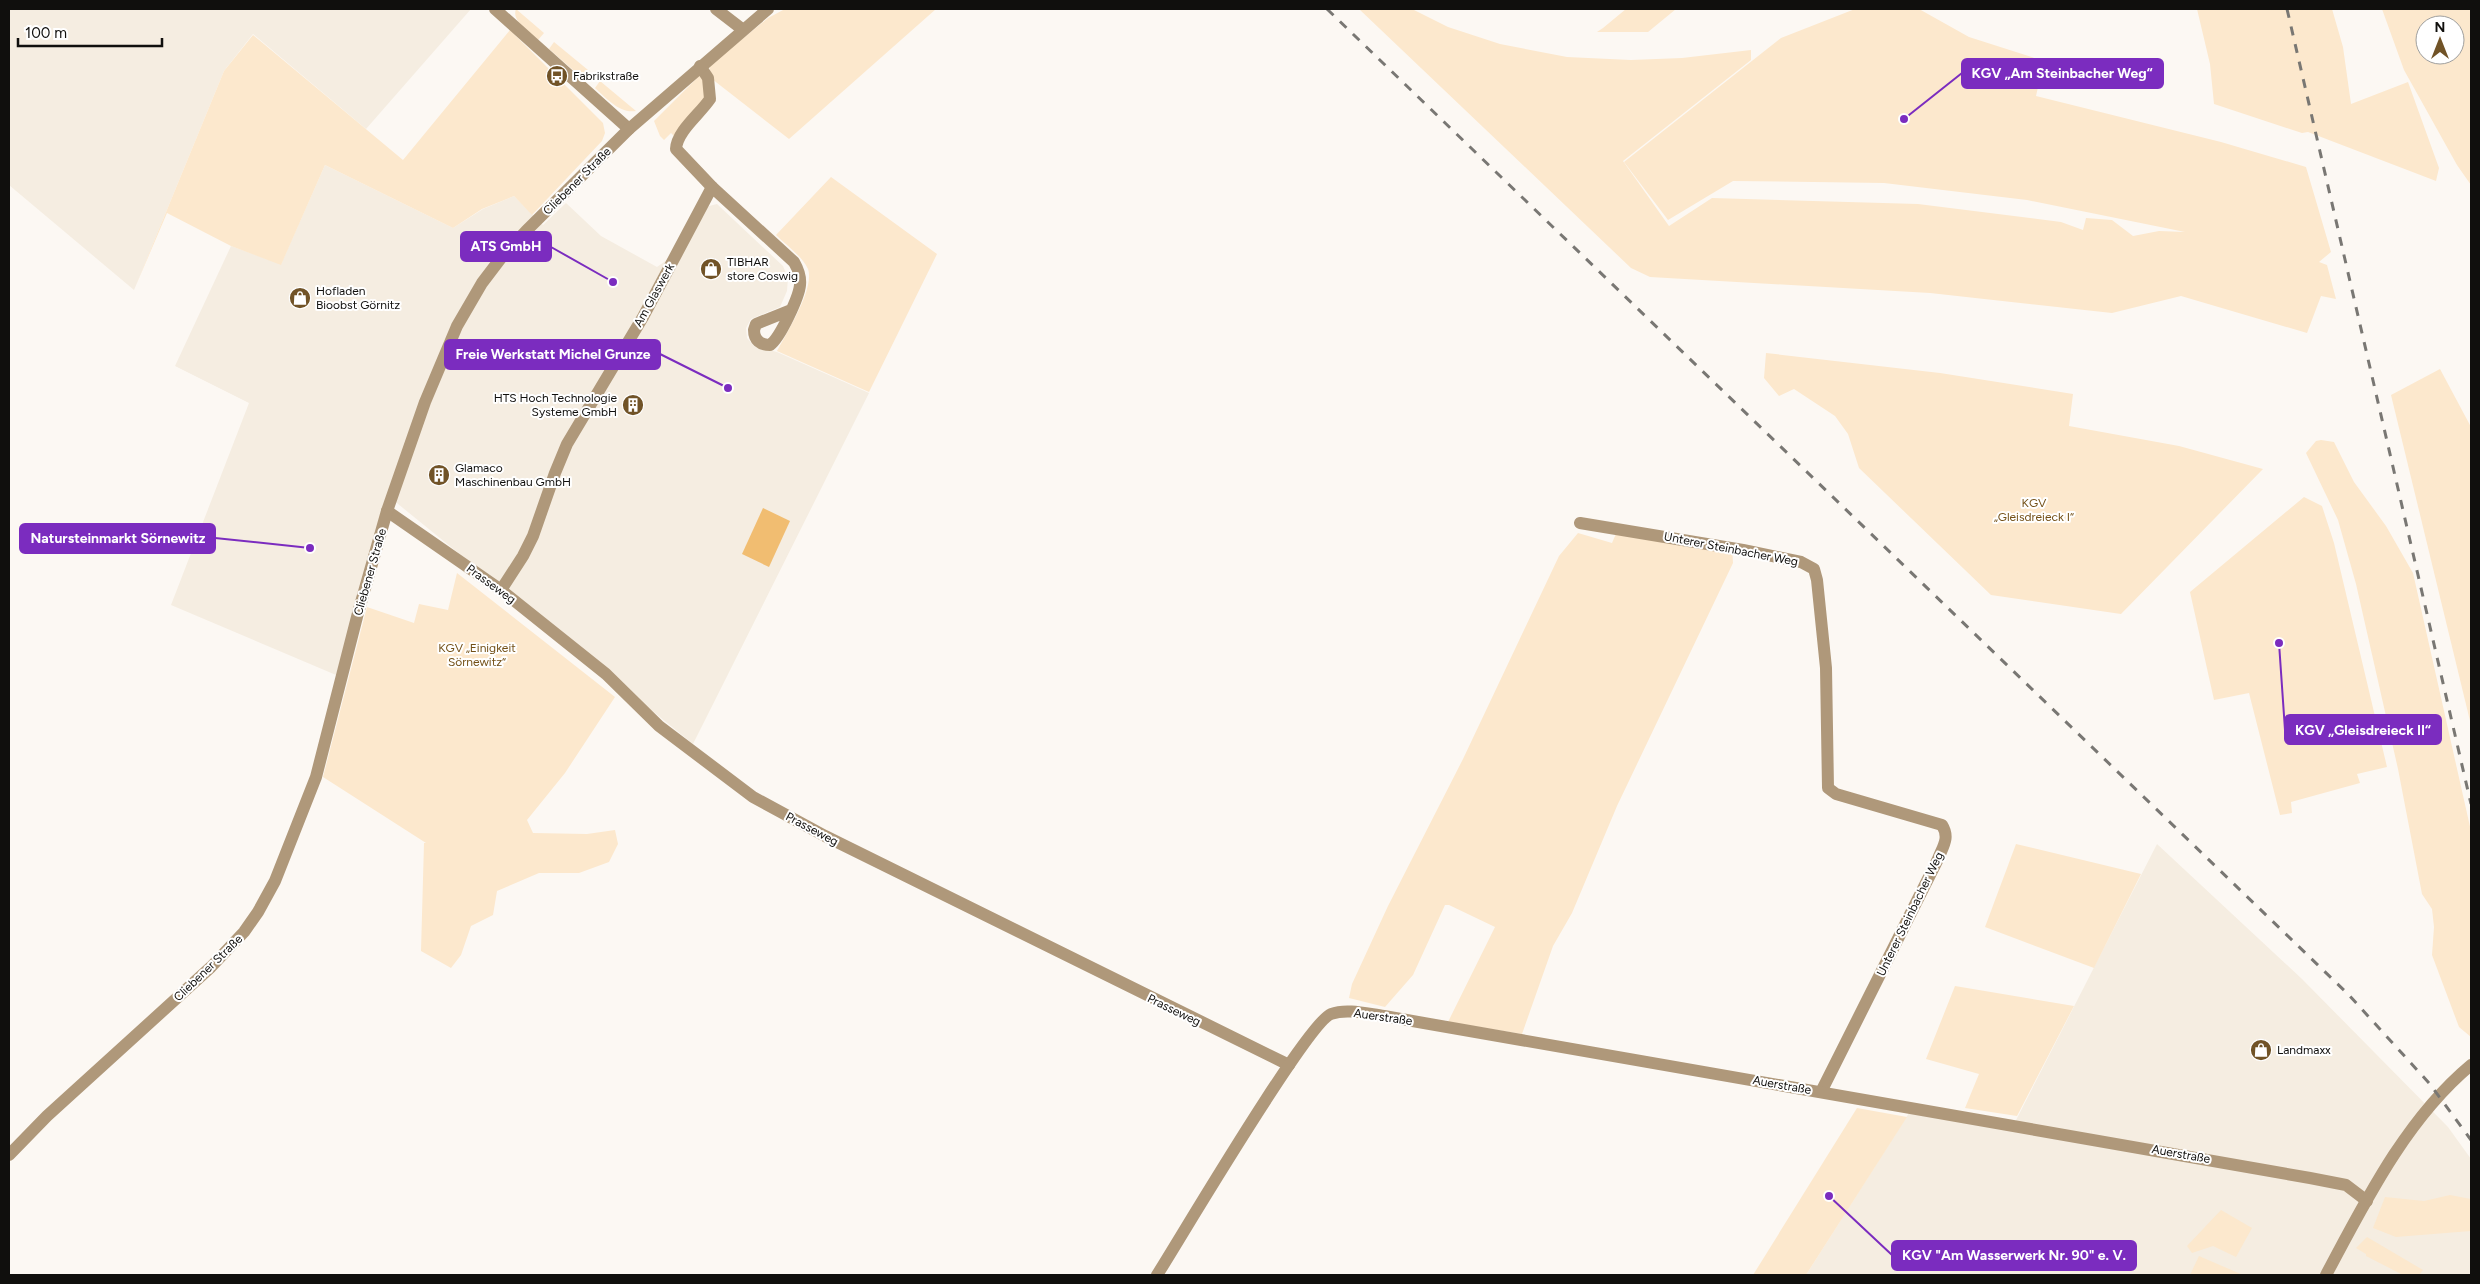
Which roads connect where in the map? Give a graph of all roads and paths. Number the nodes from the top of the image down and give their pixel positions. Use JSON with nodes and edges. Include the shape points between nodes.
{"nodes":[{"id":1,"x":716,"y":9,"type":"edge"},
{"id":2,"x":768,"y":9,"type":"edge"},
{"id":3,"x":499,"y":10,"type":"edge"},
{"id":4,"x":742,"y":29,"type":"junction"},
{"id":5,"x":700,"y":66,"type":"junction"},
{"id":6,"x":629,"y":128,"type":"junction"},
{"id":7,"x":712,"y":187,"type":"junction"},
{"id":8,"x":791,"y":310,"type":"dead end"},
{"id":9,"x":387,"y":511,"type":"junction"},
{"id":10,"x":1580,"y":523,"type":"dead end"},
{"id":11,"x":501,"y":590,"type":"junction"},
{"id":12,"x":2471,"y":1065,"type":"edge"},
{"id":13,"x":1289,"y":1066,"type":"junction"},
{"id":14,"x":1821,"y":1092,"type":"junction"},
{"id":15,"x":9,"y":1154,"type":"edge"},
{"id":16,"x":2367,"y":1201,"type":"junction"},
{"id":17,"x":1157,"y":1275,"type":"edge"},
{"id":18,"x":2326,"y":1275,"type":"edge"}],
"edges":[{"from":1,"to":4,"type":"street"},
{"from":2,"to":4,"type":"street","name":"Cliebener Straße"},
{"from":3,"to":6,"type":"street"},
{"from":4,"to":5,"type":"street","name":"Cliebener Straße"},
{"from":5,"to":6,"type":"street","name":"Cliebener Straße"},
{"from":5,"to":7,"type":"street","via":[[708,78],[710,100],[685,129],[676,149]]},
{"from":6,"to":9,"type":"street","name":"Cliebener Straße","via":[[501,258],[473,297],[444,355]]},
{"from":7,"to":8,"type":"street","via":[[794,262],[800,283]]},
{"from":7,"to":11,"type":"street","name":"Am Glaswerk","via":[[643,317],[567,444],[533,536]]},
{"from":9,"to":11,"type":"street","name":"Prasseweg"},
{"from":9,"to":15,"type":"street","name":"Cliebener Straße","via":[[316,777],[275,881],[258,912],[211,967],[46,1116]]},
{"from":10,"to":14,"type":"street","name":"Unterer Steinbacher Weg","via":[[1735,548],[1802,562],[1814,569],[1826,668],[1828,788],[1836,794],[1942,825],[1946,831],[1947,838],[1938,859]]},
{"from":11,"to":13,"type":"street","name":"Prasseweg","via":[[606,674],[659,726],[753,797],[825,836]]},
{"from":12,"to":16,"type":"street","via":[[2450,1083],[2396,1152]]},
{"from":13,"to":14,"type":"street","name":"Auerstraße","via":[[1316,1026],[1330,1014],[1345,1012],[1384,1016]]},
{"from":13,"to":17,"type":"street","name":"Auerstraße"},
{"from":14,"to":16,"type":"street","name":"Auerstraße","via":[[2346,1185]]},
{"from":16,"to":18,"type":"street"}]}
